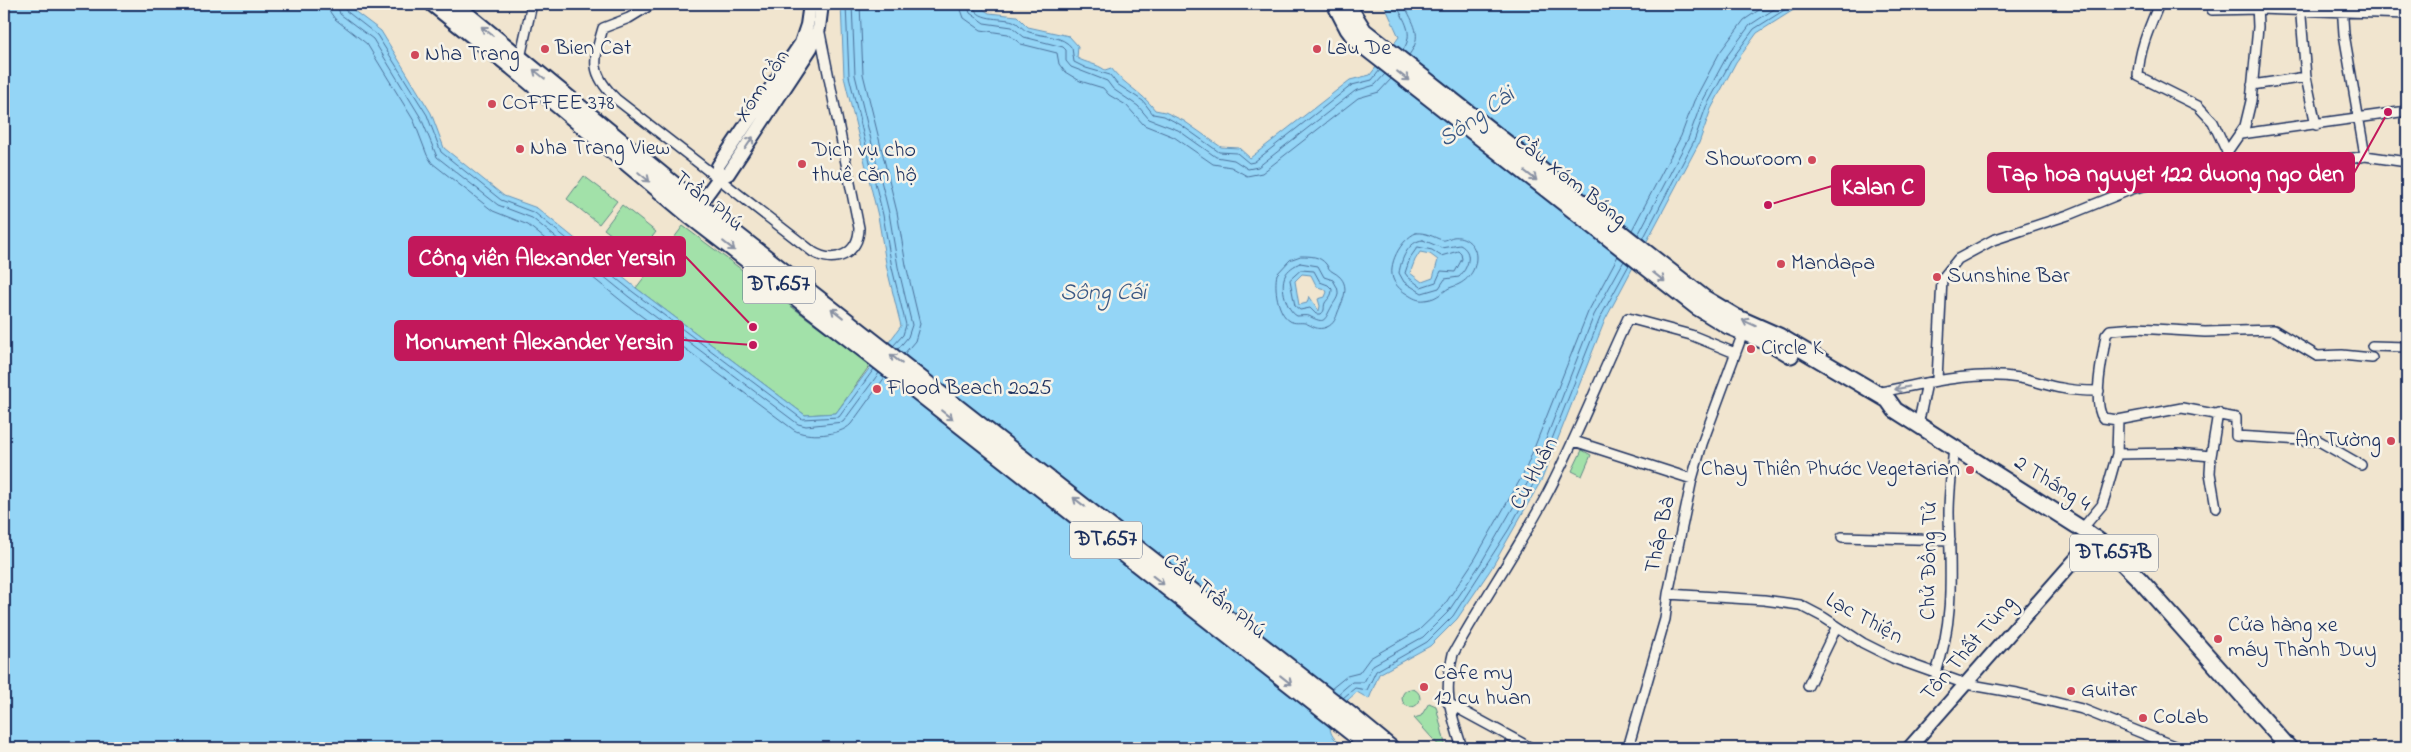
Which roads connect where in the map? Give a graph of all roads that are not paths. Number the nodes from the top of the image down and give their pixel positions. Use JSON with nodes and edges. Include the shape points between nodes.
{"nodes":[{"id":1,"x":433,"y":4,"type":"edge"},
{"id":2,"x":454,"y":4,"type":"edge"},
{"id":3,"x":532,"y":4,"type":"edge"},
{"id":4,"x":652,"y":4,"type":"edge"},
{"id":5,"x":810,"y":4,"type":"edge"},
{"id":6,"x":822,"y":4,"type":"edge"},
{"id":7,"x":1335,"y":4,"type":"edge"},
{"id":8,"x":1347,"y":4,"type":"edge"},
{"id":9,"x":2159,"y":4,"type":"edge"},
{"id":10,"x":2258,"y":6,"type":"edge"},
{"id":11,"x":2300,"y":7,"type":"edge"},
{"id":12,"x":2342,"y":8,"type":"edge"},
{"id":13,"x":2212,"y":10,"type":"dead end"},
{"id":14,"x":2407,"y":14,"type":"edge"},
{"id":15,"x":813,"y":27,"type":"junction"},
{"id":16,"x":516,"y":62,"type":"junction"},
{"id":17,"x":2306,"y":77,"type":"junction"},
{"id":18,"x":2252,"y":85,"type":"junction"},
{"id":19,"x":2407,"y":110,"type":"edge"},
{"id":20,"x":2359,"y":118,"type":"junction"},
{"id":21,"x":2316,"y":125,"type":"junction"},
{"id":22,"x":2241,"y":134,"type":"junction"},
{"id":23,"x":2227,"y":152,"type":"junction"},
{"id":24,"x":2365,"y":156,"type":"junction"},
{"id":25,"x":2407,"y":162,"type":"edge"},
{"id":26,"x":718,"y":179,"type":"junction"},
{"id":27,"x":2224,"y":180,"type":"junction"},
{"id":28,"x":694,"y":211,"type":"junction"},
{"id":29,"x":1701,"y":302,"type":"junction"},
{"id":30,"x":1743,"y":333,"type":"junction"},
{"id":31,"x":2372,"y":346,"type":"dead end"},
{"id":32,"x":2407,"y":347,"type":"edge"},
{"id":33,"x":871,"y":348,"type":"joint"},
{"id":34,"x":1735,"y":353,"type":"junction"},
{"id":35,"x":2372,"y":358,"type":"dead end"},
{"id":36,"x":1937,"y":379,"type":"junction"},
{"id":37,"x":1927,"y":383,"type":"junction"},
{"id":38,"x":2099,"y":391,"type":"junction"},
{"id":39,"x":1876,"y":393,"type":"junction"},
{"id":40,"x":1895,"y":410,"type":"junction"},
{"id":41,"x":2218,"y":413,"type":"junction"},
{"id":42,"x":2118,"y":420,"type":"junction"},
{"id":43,"x":1918,"y":425,"type":"junction"},
{"id":44,"x":1574,"y":441,"type":"junction"},
{"id":45,"x":1954,"y":448,"type":"junction"},
{"id":46,"x":2117,"y":454,"type":"junction"},
{"id":47,"x":2211,"y":456,"type":"junction"},
{"id":48,"x":2361,"y":465,"type":"dead end"},
{"id":49,"x":1692,"y":479,"type":"junction"},
{"id":50,"x":2216,"y":508,"type":"dead end"},
{"id":51,"x":2089,"y":533,"type":"junction"},
{"id":52,"x":1842,"y":538,"type":"dead end"},
{"id":53,"x":1950,"y":540,"type":"junction"},
{"id":54,"x":1668,"y":594,"type":"junction"},
{"id":55,"x":1837,"y":626,"type":"junction"},
{"id":56,"x":1936,"y":673,"type":"junction"},
{"id":57,"x":1966,"y":684,"type":"junction"},
{"id":58,"x":1808,"y":686,"type":"dead end"},
{"id":59,"x":1448,"y":703,"type":"junction"},
{"id":60,"x":1348,"y":721,"type":"junction"},
{"id":61,"x":1370,"y":748,"type":"edge"},
{"id":62,"x":1390,"y":748,"type":"edge"},
{"id":63,"x":1462,"y":748,"type":"edge"},
{"id":64,"x":1531,"y":748,"type":"edge"},
{"id":65,"x":1628,"y":748,"type":"edge"},
{"id":66,"x":1909,"y":748,"type":"edge"},
{"id":67,"x":2179,"y":748,"type":"edge"},
{"id":68,"x":2289,"y":748,"type":"edge"}],
"edges":[{"from":1,"to":16,"type":"main road","name":"Trần Phú","number":"ĐT.657"},
{"from":16,"to":2,"type":"main road","name":"Trần Phú","number":"ĐT.657","one_way":true},
{"from":3,"to":16,"type":"street"},
{"from":4,"to":26,"type":"street","via":[[604,28],[596,52],[598,75],[602,85],[616,99]]},
{"from":5,"to":15,"type":"main road","name":"Xóm Cồn"},
{"from":6,"to":15,"type":"main road","name":"Xóm Cồn"},
{"from":7,"to":29,"type":"main road","name":"Cầu Xóm Bóng","number":"ĐT.657B","one_way":true,"via":[[1357,41]]},
{"from":8,"to":29,"type":"main road","name":"Cầu Xóm Bóng","number":"ĐT.657B","via":[[1364,31]]},
{"from":9,"to":23,"type":"street","via":[[2144,38],[2138,76],[2198,106],[2214,122]]},
{"from":10,"to":11,"type":"street"},
{"from":10,"to":13,"type":"street"},
{"from":10,"to":18,"type":"street"},
{"from":11,"to":12,"type":"street"},
{"from":11,"to":17,"type":"street"},
{"from":12,"to":14,"type":"street"},
{"from":12,"to":20,"type":"street"},
{"from":15,"to":26,"type":"main road","name":"Xóm Cồn","via":[[812,48],[728,174]]},
{"from":15,"to":26,"type":"street","via":[[859,228],[856,244],[837,258],[820,256]]},
{"from":16,"to":28,"type":"main road","name":"Trần Phú","number":"ĐT.657"},
{"from":17,"to":18,"type":"street"},
{"from":17,"to":21,"type":"street"},
{"from":18,"to":22,"type":"street","via":[[2251,101]]},
{"from":19,"to":20,"type":"street"},
{"from":20,"to":21,"type":"street"},
{"from":20,"to":24,"type":"street"},
{"from":21,"to":22,"type":"street"},
{"from":22,"to":23,"type":"street"},
{"from":23,"to":27,"type":"street"},
{"from":24,"to":25,"type":"street"},
{"from":24,"to":27,"type":"street"},
{"from":26,"to":28,"type":"main road","name":"Xóm Cồn"},
{"from":27,"to":36,"type":"street","via":[[2152,184],[2132,189],[1993,240],[1958,259],[1947,270],[1940,289]]},
{"from":28,"to":33,"type":"main road","name":"Trần Phú","number":"ĐT.657"},
{"from":29,"to":30,"type":"main road","name":"2 Tháng 4","number":"ĐT.657B"},
{"from":39,"to":29,"type":"main road","name":"2 Tháng 4","number":"ĐT.657B","one_way":true,"via":[[1779,336]]},
{"from":30,"to":34,"type":"street","name":"Tháp Bà"},
{"from":30,"to":40,"type":"main road","name":"2 Tháng 4","number":"ĐT.657B","via":[[1774,345],[1884,409]]},
{"from":31,"to":32,"type":"street"},
{"from":33,"to":60,"type":"main road","name":"Cầu Trần Phú","number":"ĐT.657"},
{"from":34,"to":44,"type":"street","name":"Cù Huân","via":[[1691,335],[1628,318]]},
{"from":34,"to":49,"type":"street","name":"Tháp Bà"},
{"from":35,"to":38,"type":"street","via":[[2317,356],[2274,330],[2110,330],[2106,335]]},
{"from":36,"to":37,"type":"street"},
{"from":36,"to":38,"type":"street","via":[[2020,378],[2060,388]]},
{"from":37,"to":39,"type":"street","one_way":true},
{"from":37,"to":43,"type":"street"},
{"from":38,"to":42,"type":"street","via":[[2098,412],[2103,418]]},
{"from":39,"to":40,"type":"main road","name":"2 Tháng 4","number":"ĐT.657B","via":[[1888,400]]},
{"from":40,"to":43,"type":"main road","name":"2 Tháng 4","number":"ĐT.657B"},
{"from":41,"to":42,"type":"street","via":[[2182,408]]},
{"from":41,"to":47,"type":"street"},
{"from":41,"to":48,"type":"street","via":[[2236,418],[2236,436],[2319,441]]},
{"from":42,"to":46,"type":"street"},
{"from":43,"to":45,"type":"main road","name":"2 Tháng 4","number":"ĐT.657B"},
{"from":44,"to":49,"type":"street"},
{"from":44,"to":59,"type":"street","name":"Cù Huân","via":[[1543,501],[1453,654],[1448,677]]},
{"from":45,"to":51,"type":"main road","name":"2 Tháng 4","number":"ĐT.657B"},
{"from":45,"to":53,"type":"street","name":"Chử Đồng Tử"},
{"from":46,"to":47,"type":"street"},
{"from":46,"to":51,"type":"street","via":[[2102,505]]},
{"from":47,"to":50,"type":"street","via":[[2210,472]]},
{"from":49,"to":54,"type":"street","name":"Tháp Bà"},
{"from":51,"to":57,"type":"main road","name":"Tôn Thất Tùng","via":[[2072,565]]},
{"from":51,"to":68,"type":"main road","name":"2 Tháng 4","number":"ĐT.657B","via":[[2140,580]]},
{"from":52,"to":53,"type":"street"},
{"from":53,"to":56,"type":"street","name":"Chử Đồng Tử","via":[[1952,598],[1945,643]]},
{"from":54,"to":55,"type":"street","name":"Lạc Thiện","via":[[1788,603],[1806,608]]},
{"from":54,"to":65,"type":"street","name":"Tháp Bà","via":[[1665,619]]},
{"from":55,"to":56,"type":"street","name":"Lạc Thiện","via":[[1879,652]]},
{"from":55,"to":58,"type":"street"},
{"from":56,"to":57,"type":"street","name":"Lạc Thiện"},
{"from":57,"to":66,"type":"main road","name":"Tôn Thất Tùng"},
{"from":57,"to":67,"type":"street","name":"Lạc Thiện","via":[[2082,709]]},
{"from":59,"to":63,"type":"street","name":"Cù Huân"},
{"from":59,"to":64,"type":"street"},
{"from":60,"to":61,"type":"main road","number":"ĐT.657"},
{"from":60,"to":62,"type":"main road","number":"ĐT.657"}]}
